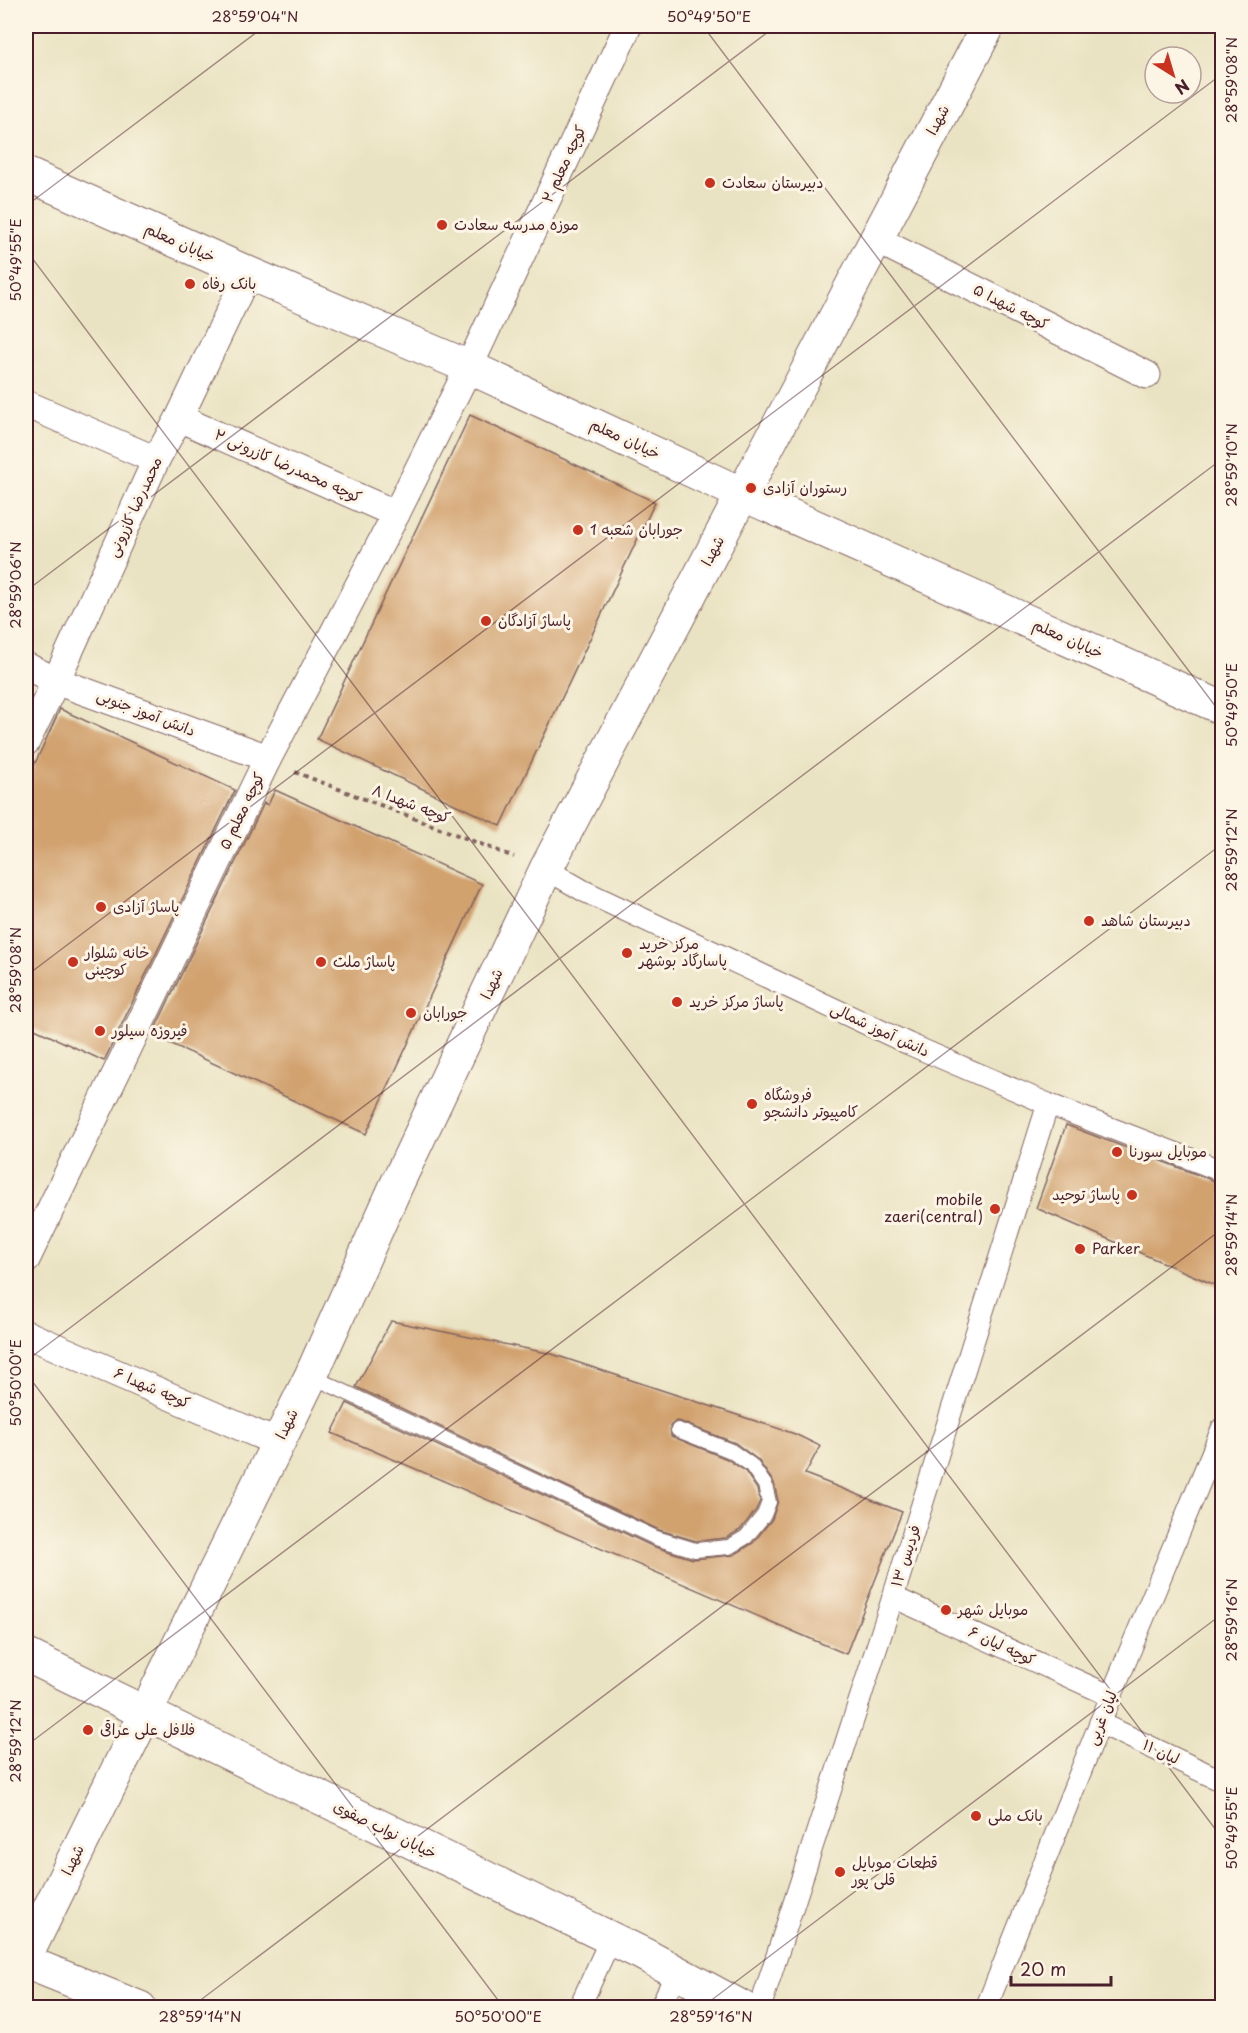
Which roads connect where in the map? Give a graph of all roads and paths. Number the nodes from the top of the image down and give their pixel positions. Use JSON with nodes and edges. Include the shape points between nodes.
{"nodes":[{"id":1,"x":628,"y":26,"type":"edge"},
{"id":2,"x":988,"y":26,"type":"edge"},
{"id":3,"x":26,"y":174,"type":"edge"},
{"id":4,"x":875,"y":239,"type":"junction"},
{"id":5,"x":248,"y":273,"type":"junction"},
{"id":6,"x":469,"y":367,"type":"junction"},
{"id":7,"x":1147,"y":375,"type":"dead end"},
{"id":8,"x":26,"y":404,"type":"edge"},
{"id":9,"x":179,"y":418,"type":"junction"},
{"id":10,"x":156,"y":460,"type":"junction"},
{"id":11,"x":742,"y":494,"type":"junction"},
{"id":12,"x":396,"y":514,"type":"junction"},
{"id":13,"x":26,"y":666,"type":"edge"},
{"id":14,"x":56,"y":681,"type":"junction"},
{"id":15,"x":1222,"y":708,"type":"edge"},
{"id":16,"x":26,"y":742,"type":"edge"},
{"id":17,"x":267,"y":760,"type":"junction"},
{"id":18,"x":546,"y":870,"type":"junction"},
{"id":19,"x":1048,"y":1104,"type":"junction"},
{"id":20,"x":1222,"y":1171,"type":"edge"},
{"id":21,"x":26,"y":1260,"type":"edge"},
{"id":22,"x":26,"y":1334,"type":"edge"},
{"id":23,"x":311,"y":1376,"type":"junction"},
{"id":24,"x":678,"y":1430,"type":"dead end"},
{"id":25,"x":1222,"y":1430,"type":"edge"},
{"id":26,"x":278,"y":1443,"type":"junction"},
{"id":27,"x":893,"y":1597,"type":"junction"},
{"id":28,"x":26,"y":1655,"type":"edge"},
{"id":29,"x":1111,"y":1696,"type":"junction"},
{"id":30,"x":144,"y":1714,"type":"junction"},
{"id":31,"x":1100,"y":1723,"type":"junction"},
{"id":32,"x":1222,"y":1781,"type":"edge"},
{"id":33,"x":611,"y":1938,"type":"junction"},
{"id":34,"x":26,"y":1956,"type":"edge"},
{"id":35,"x":26,"y":1962,"type":"edge"},
{"id":36,"x":677,"y":1972,"type":"junction"},
{"id":37,"x":140,"y":2007,"type":"edge"},
{"id":38,"x":579,"y":2007,"type":"edge"},
{"id":39,"x":660,"y":2007,"type":"edge"},
{"id":40,"x":743,"y":2007,"type":"edge"},
{"id":41,"x":760,"y":2007,"type":"edge"},
{"id":42,"x":986,"y":2007,"type":"edge"}],
"edges":[{"from":1,"to":6,"type":"street","name":"کوچه معلم ۲"},
{"from":2,"to":4,"type":"street","name":"شهدا"},
{"from":3,"to":5,"type":"street","name":"خیابان معلم"},
{"from":4,"to":7,"type":"street","name":"کوچه شهدا ۵"},
{"from":4,"to":11,"type":"street","name":"شهدا"},
{"from":5,"to":6,"type":"street","name":"خیابان معلم"},
{"from":5,"to":9,"type":"street","name":"محمدرضا کازرونی"},
{"from":6,"to":11,"type":"street","name":"خیابان معلم"},
{"from":6,"to":12,"type":"street","name":"کوچه معلم ۵"},
{"from":8,"to":10,"type":"street"},
{"from":9,"to":10,"type":"street","name":"محمدرضا کازرونی"},
{"from":9,"to":12,"type":"street","name":"کوچه محمدرضا کازرونی ۲"},
{"from":10,"to":14,"type":"street","name":"محمدرضا کازرونی"},
{"from":11,"to":15,"type":"street","name":"خیابان معلم"},
{"from":11,"to":18,"type":"street","name":"شهدا"},
{"from":12,"to":17,"type":"street","name":"کوچه معلم ۵"},
{"from":13,"to":14,"type":"street","name":"دانش آموز جنوبی"},
{"from":14,"to":16,"type":"street","name":"محمدرضا کازرونی"},
{"from":14,"to":17,"type":"street","name":"دانش آموز جنوبی"},
{"from":17,"to":18,"type":"path","name":"کوچه شهدا ۸"},
{"from":17,"to":21,"type":"street","name":"کوچه معلم ۵"},
{"from":18,"to":19,"type":"street","name":"دانش آموز شمالی","via":[[909,1044]]},
{"from":18,"to":23,"type":"street","name":"شهدا"},
{"from":19,"to":20,"type":"street","name":"دانش آموز شمالی"},
{"from":19,"to":27,"type":"street","name":"فردیس ۱۳"},
{"from":22,"to":26,"type":"street","name":"کوچه شهدا ۶"},
{"from":23,"to":24,"type":"lane","via":[[656,1538],[696,1550],[729,1547],[746,1537],[764,1515],[770,1502],[765,1485],[751,1465],[731,1451]]},
{"from":23,"to":26,"type":"street","name":"شهدا"},
{"from":25,"to":29,"type":"street","name":"لیان غربی"},
{"from":26,"to":30,"type":"street","name":"شهدا"},
{"from":27,"to":29,"type":"street","name":"کوچه لیان ۶"},
{"from":27,"to":41,"type":"street","name":"فردیس ۱۳"},
{"from":28,"to":30,"type":"street","name":"خیابان نواب صفوی"},
{"from":29,"to":31,"type":"street","name":"لیان غربی"},
{"from":30,"to":33,"type":"street","name":"خیابان نواب صفوی"},
{"from":30,"to":34,"type":"street","name":"شهدا"},
{"from":31,"to":32,"type":"street","name":"لیان ۱۱"},
{"from":31,"to":42,"type":"street","name":"لیان غربی"},
{"from":33,"to":36,"type":"street","name":"خیابان نواب صفوی"},
{"from":33,"to":38,"type":"street"},
{"from":35,"to":37,"type":"street"},
{"from":36,"to":39,"type":"street"},
{"from":36,"to":40,"type":"street","name":"خیابان نواب صفوی"}]}
